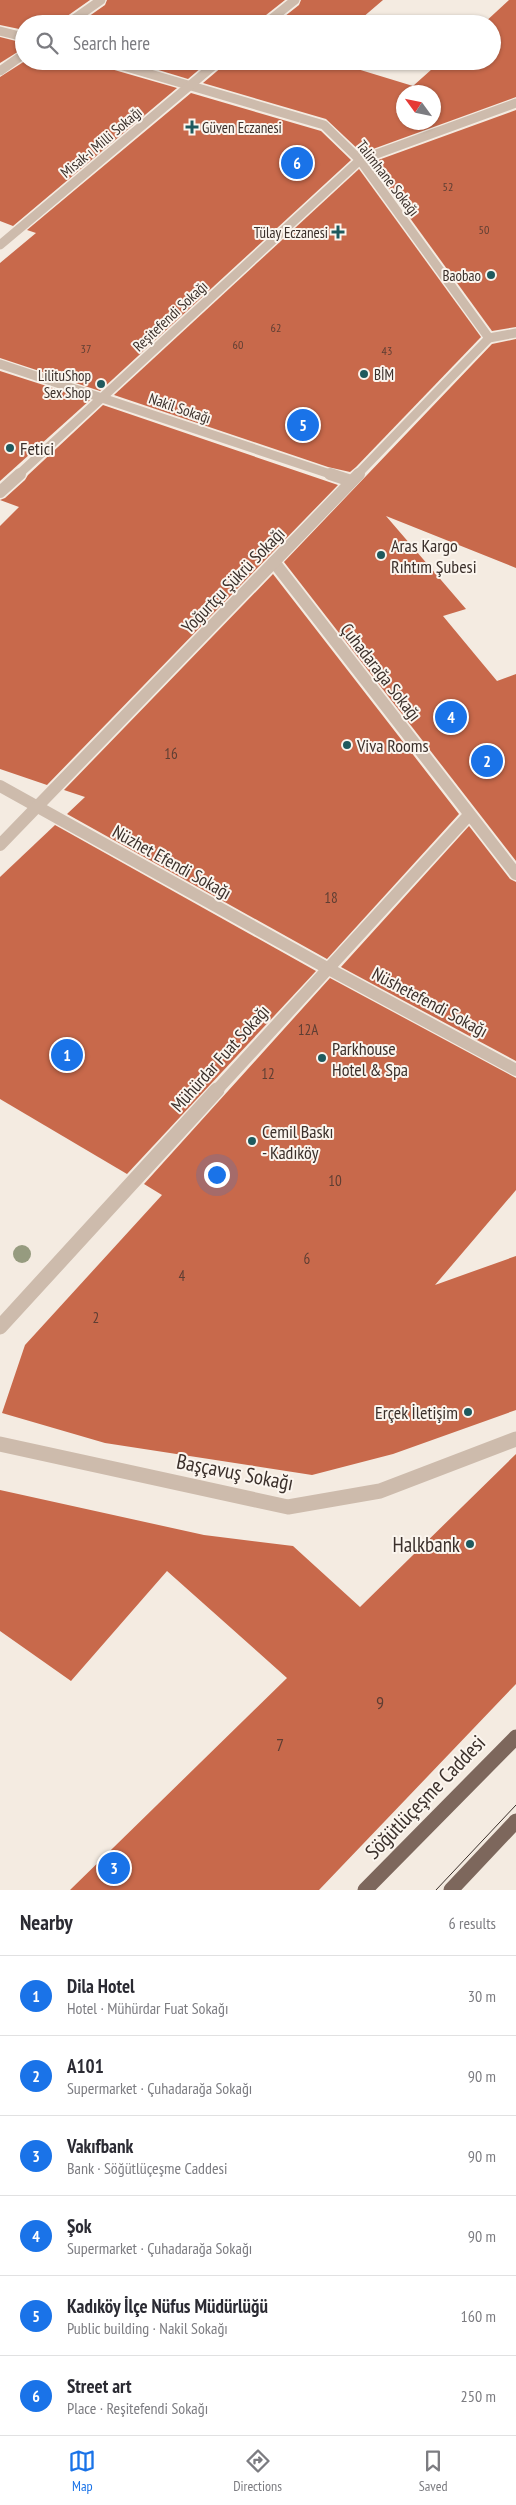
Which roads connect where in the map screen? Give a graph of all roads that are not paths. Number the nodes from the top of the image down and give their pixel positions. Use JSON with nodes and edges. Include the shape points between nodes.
{"nodes":[{"id":1,"x":101,"y":0,"type":"edge"},
{"id":2,"x":295,"y":0,"type":"edge"},
{"id":3,"x":80,"y":15,"type":"edge"},
{"id":4,"x":277,"y":15,"type":"edge"},
{"id":5,"x":0,"y":31,"type":"edge"},
{"id":6,"x":15,"y":35,"type":"edge"},
{"id":7,"x":15,"y":60,"type":"edge"},
{"id":8,"x":136,"y":70,"type":"edge"},
{"id":9,"x":209,"y":70,"type":"edge"},
{"id":10,"x":0,"y":71,"type":"edge"},
{"id":11,"x":190,"y":86,"type":"junction"},
{"id":12,"x":516,"y":102,"type":"edge"},
{"id":13,"x":360,"y":160,"type":"junction"},
{"id":14,"x":0,"y":245,"type":"edge"},
{"id":15,"x":516,"y":334,"type":"edge"},
{"id":16,"x":489,"y":338,"type":"junction"},
{"id":17,"x":0,"y":364,"type":"edge"},
{"id":18,"x":104,"y":398,"type":"junction"},
{"id":19,"x":351,"y":481,"type":"junction"},
{"id":20,"x":0,"y":492,"type":"edge"},
{"id":21,"x":274,"y":562,"type":"junction"},
{"id":22,"x":0,"y":786,"type":"edge"},
{"id":23,"x":38,"y":808,"type":"junction"},
{"id":24,"x":469,"y":815,"type":"junction"},
{"id":25,"x":0,"y":845,"type":"edge"},
{"id":26,"x":516,"y":874,"type":"edge"},
{"id":27,"x":327,"y":968,"type":"junction"},
{"id":28,"x":516,"y":1070,"type":"edge"},
{"id":29,"x":0,"y":1327,"type":"edge"},
{"id":30,"x":516,"y":1439,"type":"edge"},
{"id":31,"x":0,"y":1444,"type":"edge"},
{"id":32,"x":516,"y":1736,"type":"edge"},
{"id":33,"x":516,"y":1820,"type":"edge"},
{"id":34,"x":365,"y":1890,"type":"edge"},
{"id":35,"x":451,"y":1890,"type":"edge"}],
"edges":[{"from":1,"to":3,"type":"street"},
{"from":2,"to":4,"type":"street"},
{"from":5,"to":6,"type":"street"},
{"from":7,"to":10,"type":"street"},
{"from":8,"to":11,"type":"street","name":"Talimhane Sokağı"},
{"from":9,"to":11,"type":"street","name":"Misak-ı Milli Sokağı"},
{"from":11,"to":13,"type":"street","name":"Talimhane Sokağı","via":[[324,125]]},
{"from":11,"to":14,"type":"street","name":"Misak-ı Milli Sokağı"},
{"from":12,"to":13,"type":"street"},
{"from":13,"to":16,"type":"street","name":"Talimhane Sokağı"},
{"from":13,"to":18,"type":"street","name":"Reşitefendi Sokağı"},
{"from":15,"to":16,"type":"street"},
{"from":16,"to":19,"type":"street","name":"Yoğurtçu Şükrü Sokağı"},
{"from":17,"to":18,"type":"street","name":"Nakil Sokağı"},
{"from":18,"to":19,"type":"street","name":"Nakil Sokağı"},
{"from":18,"to":20,"type":"street","name":"Reşitefendi Sokağı"},
{"from":19,"to":21,"type":"street","name":"Yoğurtçu Şükrü Sokağı"},
{"from":21,"to":23,"type":"street","name":"Yoğurtçu Şükrü Sokağı"},
{"from":21,"to":24,"type":"street","name":"Çuhadarağa Sokağı"},
{"from":22,"to":23,"type":"street","name":"Nüzhet Efendi Sokağı"},
{"from":23,"to":25,"type":"street","name":"Yoğurtçu Şükrü Sokağı"},
{"from":23,"to":27,"type":"street","name":"Nüzhet Efendi Sokağı"},
{"from":24,"to":26,"type":"street","name":"Çuhadarağa Sokağı"},
{"from":24,"to":27,"type":"street","name":"Mühürdar Fuat Sokağı"},
{"from":27,"to":28,"type":"street","name":"Nüshetefendi Sokağı"},
{"from":27,"to":29,"type":"street","name":"Mühürdar Fuat Sokağı"},
{"from":30,"to":31,"type":"street","name":"Başçavuş Sokağı","via":[[380,1491],[288,1508]]},
{"from":32,"to":34,"type":"main road","name":"Söğütlüçeşme Caddesi"},
{"from":33,"to":35,"type":"main road"}]}
